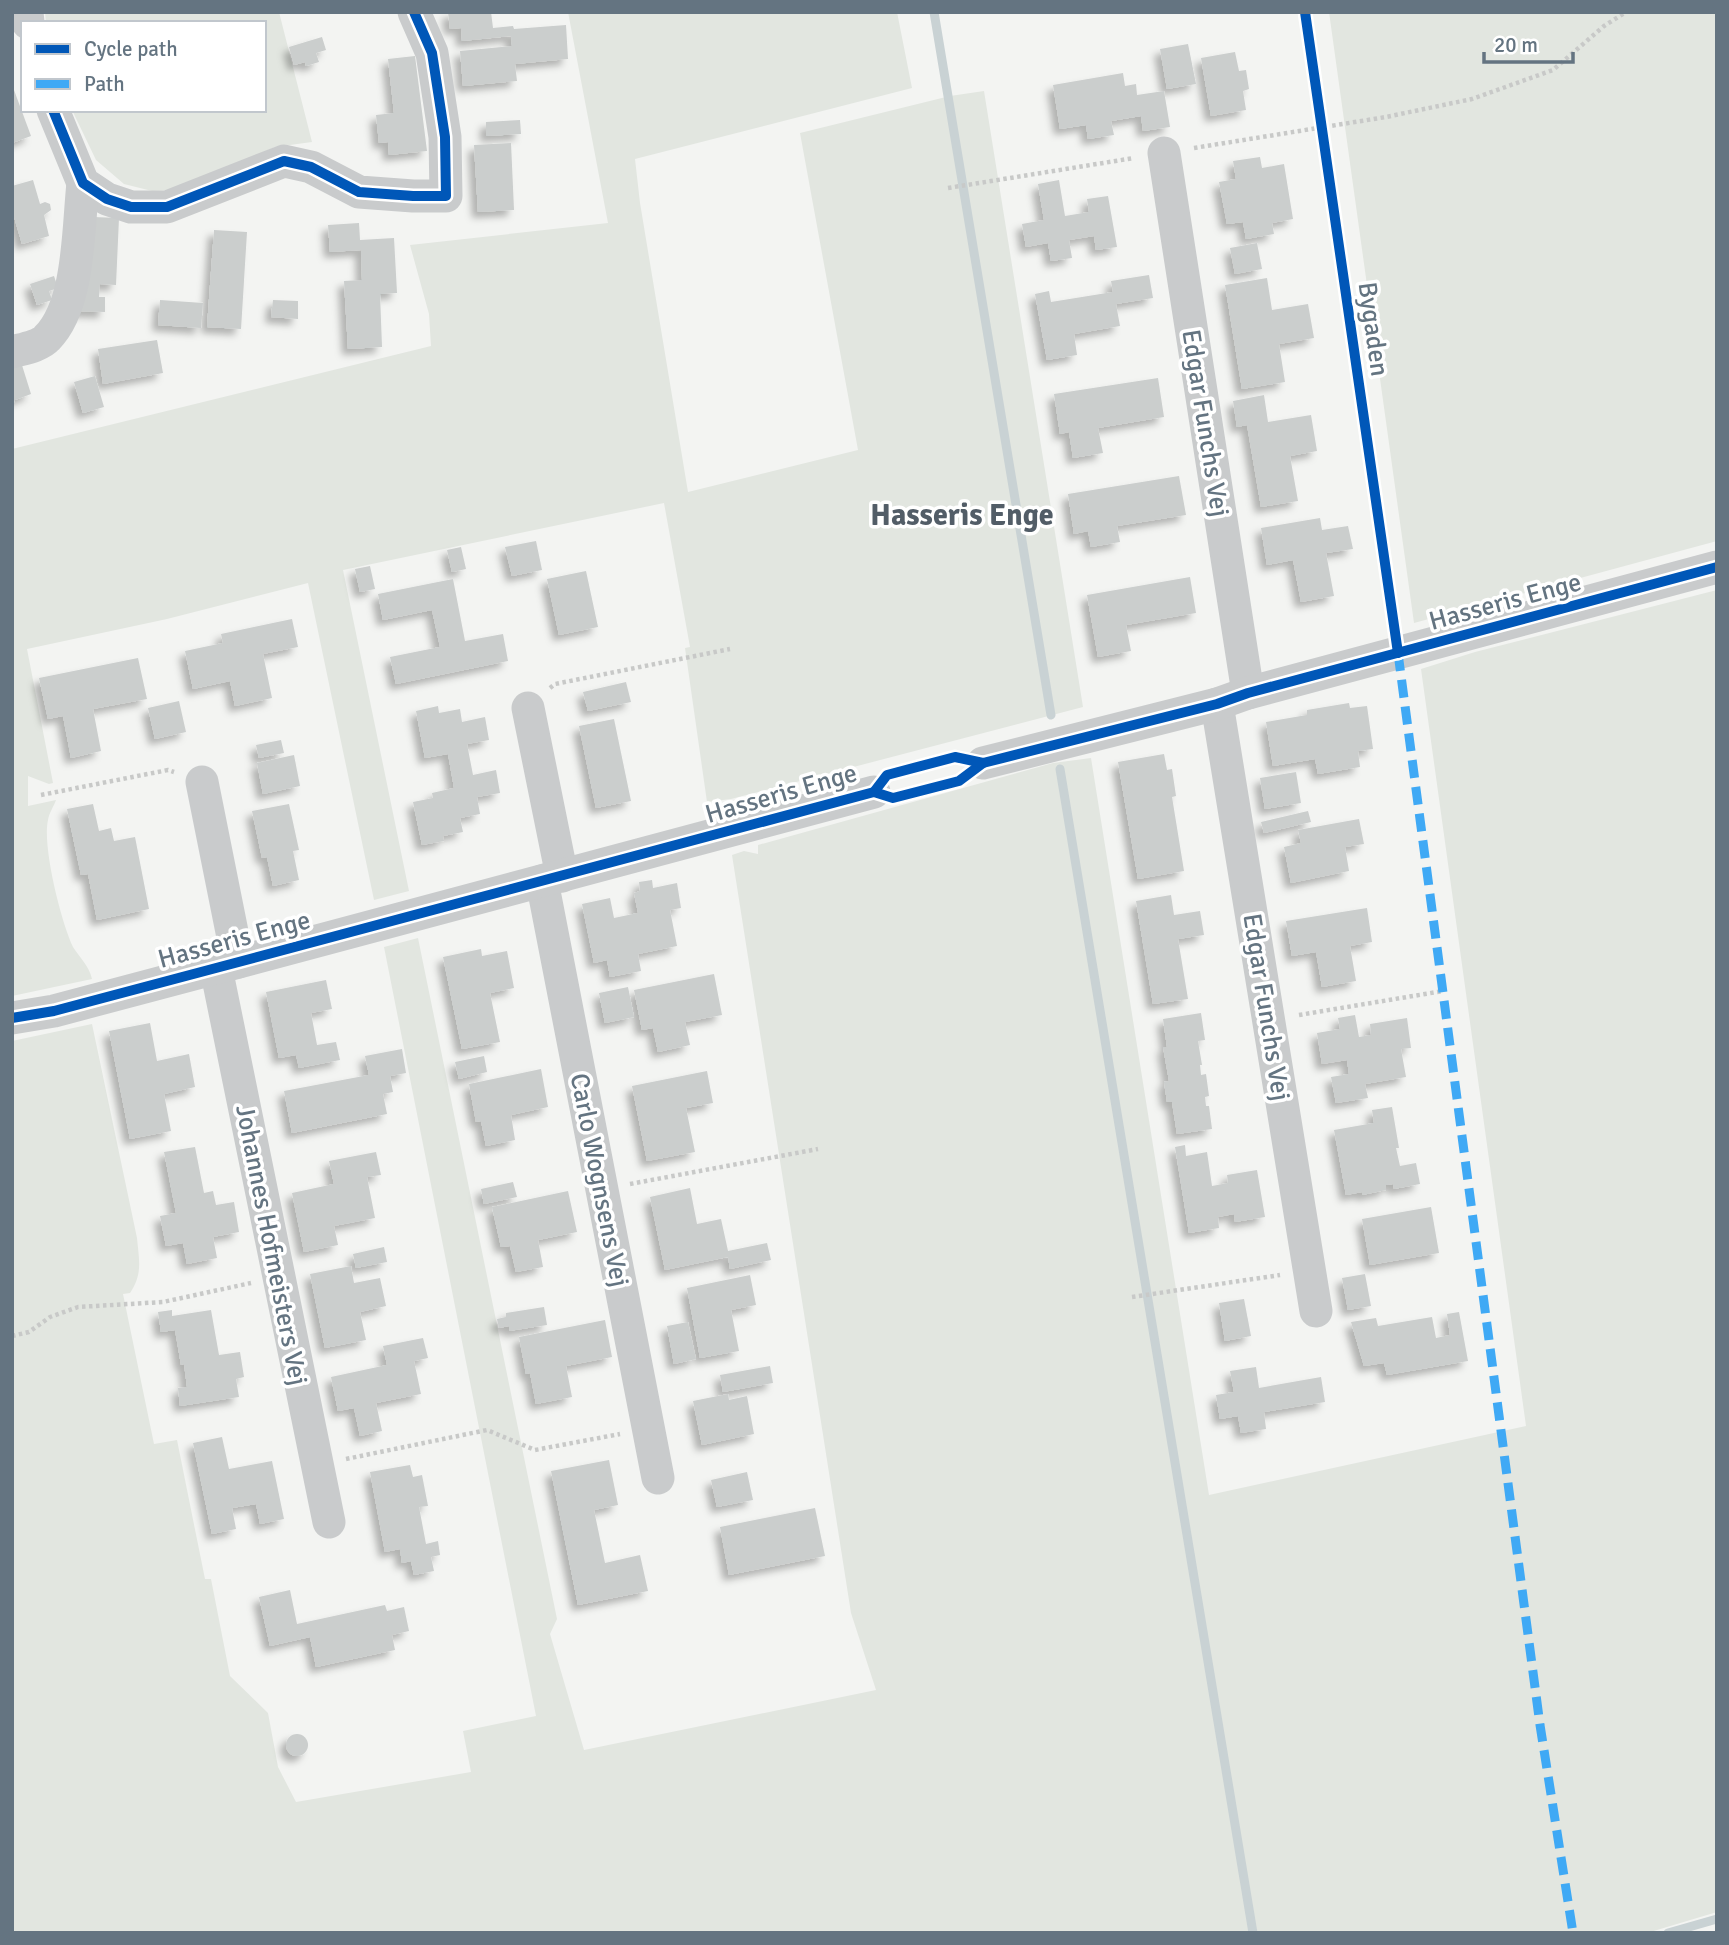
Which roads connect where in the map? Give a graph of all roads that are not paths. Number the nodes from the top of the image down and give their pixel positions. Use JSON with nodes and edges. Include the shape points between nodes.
{"nodes":[{"id":1,"x":414,"y":12,"type":"edge"},
{"id":2,"x":54,"y":112,"type":"edge"},
{"id":3,"x":1164,"y":153,"type":"road end"},
{"id":4,"x":83,"y":183,"type":"junction"},
{"id":5,"x":12,"y":352,"type":"edge"},
{"id":6,"x":1717,"y":567,"type":"edge"},
{"id":7,"x":1248,"y":692,"type":"junction"},
{"id":8,"x":1217,"y":704,"type":"junction"},
{"id":9,"x":528,"y":708,"type":"road end"},
{"id":10,"x":983,"y":763,"type":"dead end"},
{"id":11,"x":202,"y":782,"type":"road end"},
{"id":12,"x":874,"y":792,"type":"dead end"},
{"id":13,"x":552,"y":879,"type":"junction"},
{"id":14,"x":227,"y":965,"type":"junction"},
{"id":15,"x":12,"y":1018,"type":"edge"},
{"id":16,"x":1316,"y":1311,"type":"dead end"},
{"id":17,"x":658,"y":1478,"type":"dead end"},
{"id":18,"x":329,"y":1522,"type":"dead end"}],
"edges":[{"from":1,"to":4,"type":"street","via":[[432,53],[445,137],[446,196],[359,192],[311,167],[284,161],[167,207],[131,207],[107,199]]},
{"from":2,"to":4,"type":"street"},
{"from":3,"to":7,"type":"street","name":"Edgar Funchs Vej"},
{"from":4,"to":5,"type":"street","via":[[73,289],[63,317],[46,340]]},
{"from":6,"to":7,"type":"street","name":"Hasseris Enge"},
{"from":7,"to":8,"type":"street","name":"Hasseris Enge"},
{"from":8,"to":10,"type":"street","name":"Hasseris Enge"},
{"from":8,"to":16,"type":"street","name":"Edgar Funchs Vej"},
{"from":9,"to":13,"type":"street","name":"Carlo Wognsens Vej"},
{"from":11,"to":14,"type":"street","name":"Johannes Hofmeisters Vej"},
{"from":12,"to":13,"type":"street","name":"Hasseris Enge"},
{"from":13,"to":14,"type":"street","name":"Hasseris Enge"},
{"from":13,"to":17,"type":"street","name":"Carlo Wognsens Vej","via":[[602,1189]]},
{"from":14,"to":15,"type":"street","name":"Hasseris Enge"},
{"from":14,"to":18,"type":"street","name":"Johannes Hofmeisters Vej","via":[[279,1277]]}]}
